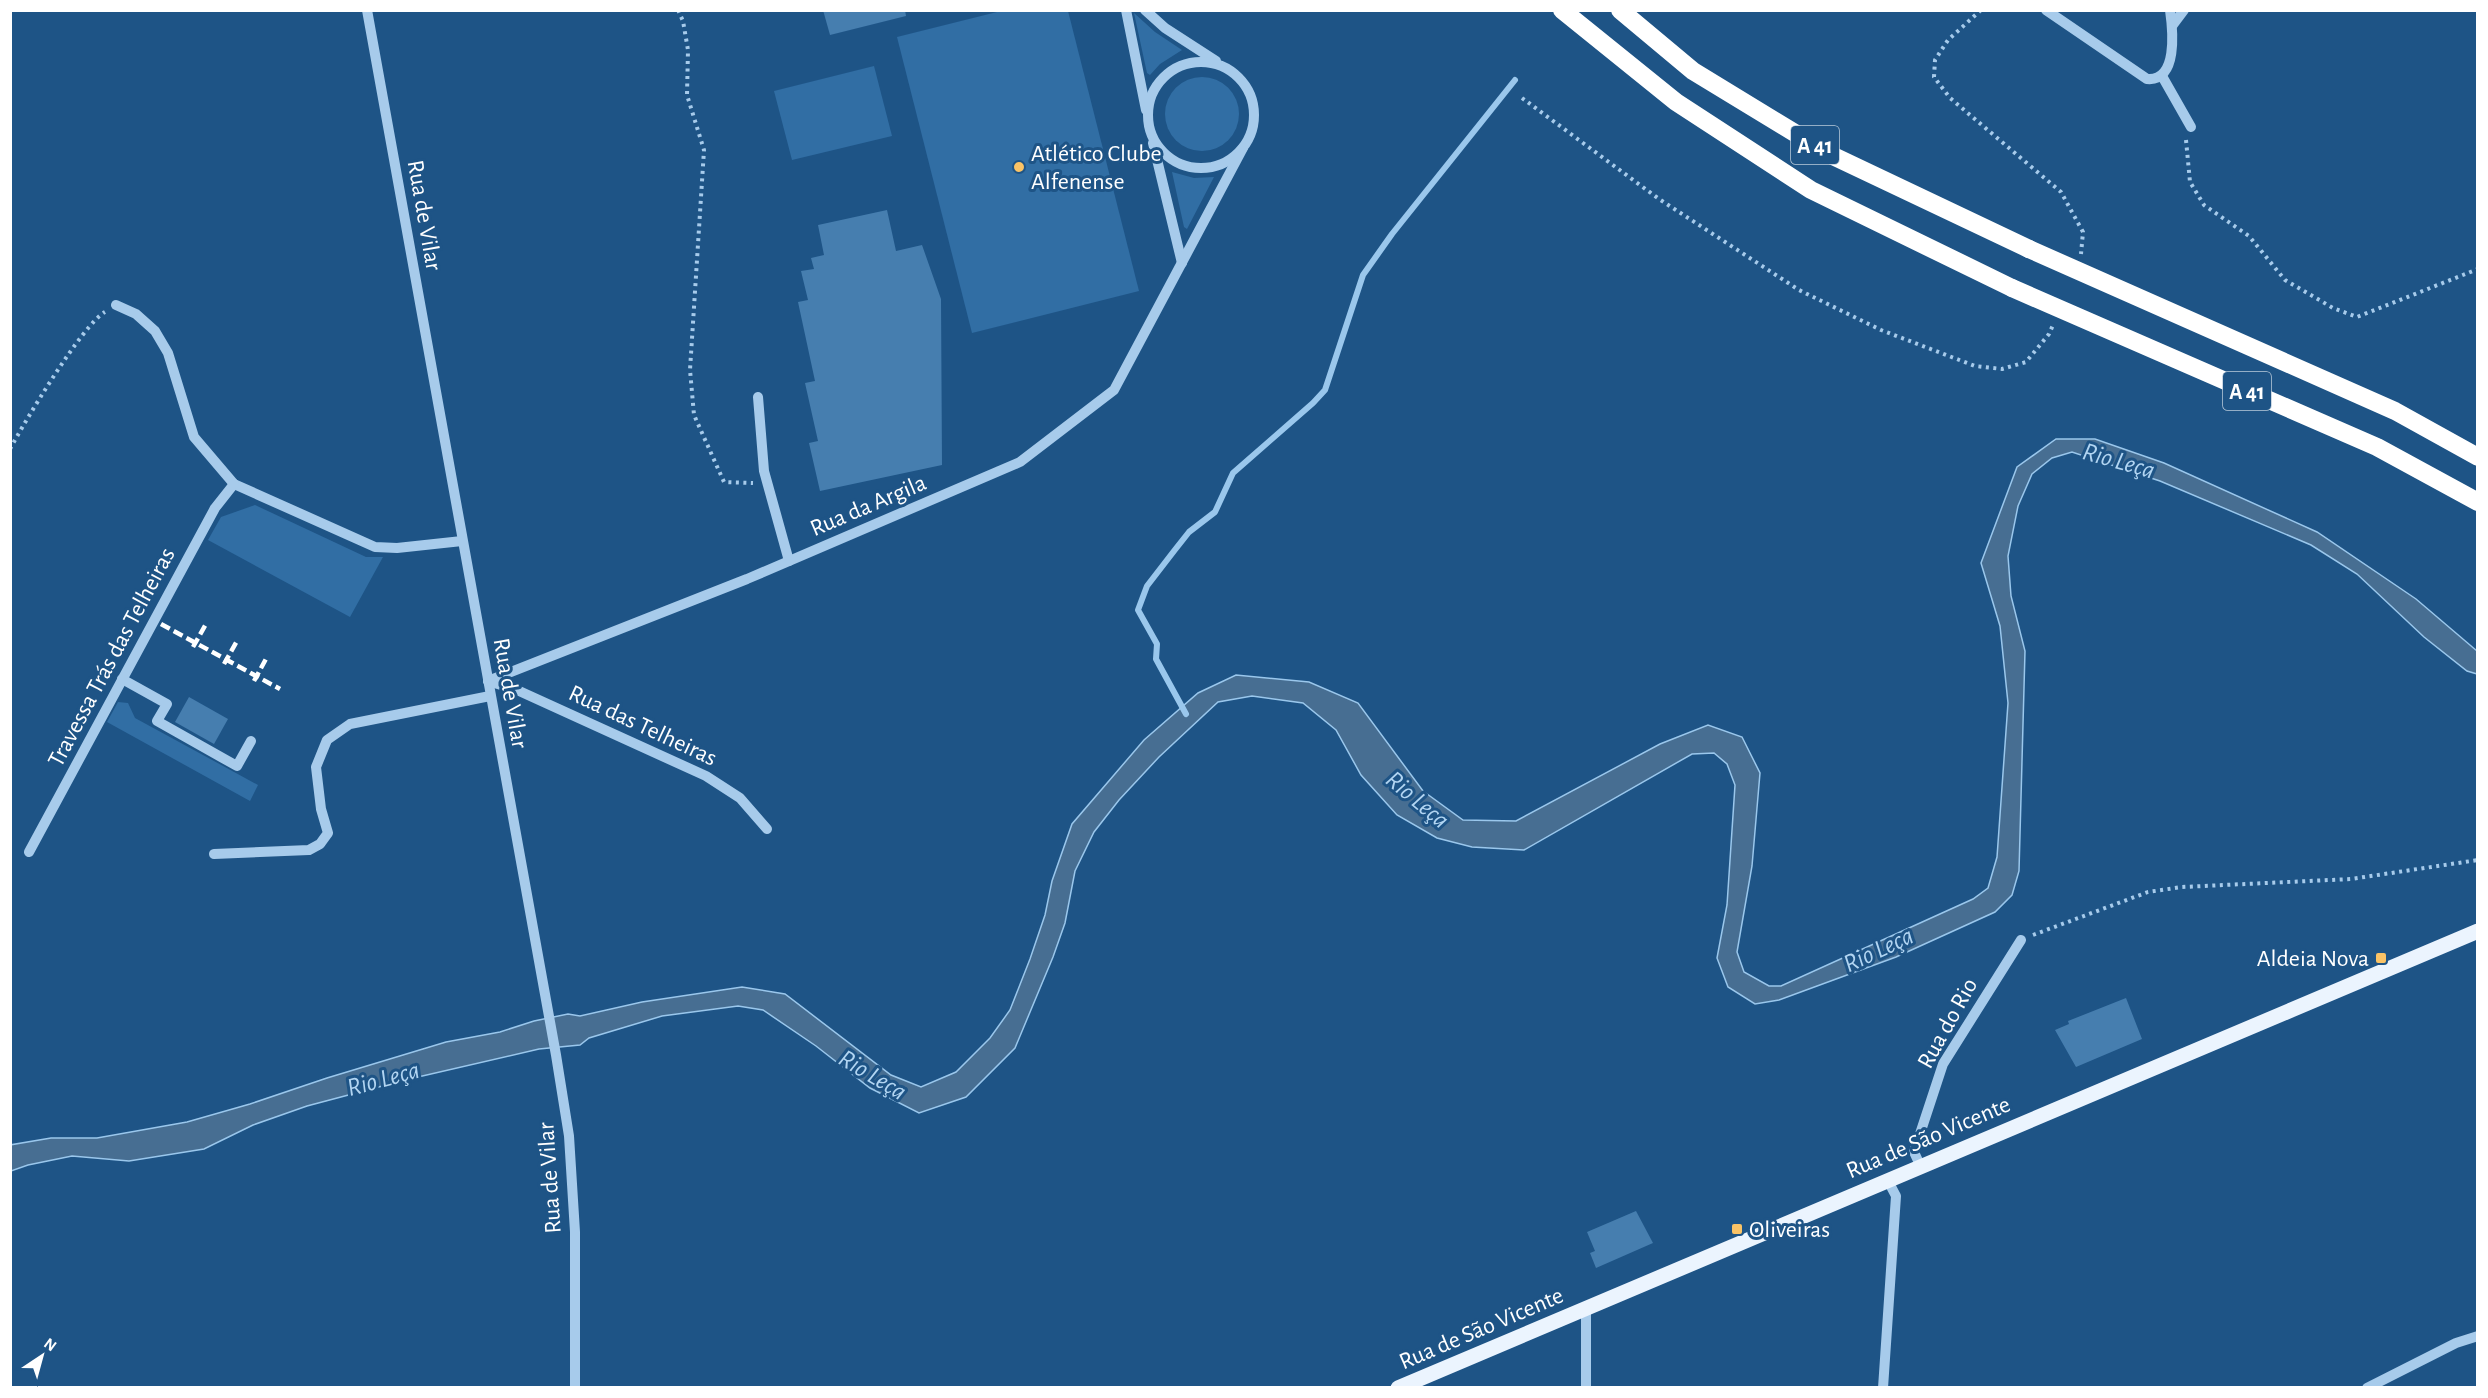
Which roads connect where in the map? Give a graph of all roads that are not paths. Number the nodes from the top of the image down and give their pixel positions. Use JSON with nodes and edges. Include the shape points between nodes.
{"nodes":[{"id":1,"x":367,"y":10,"type":"edge"},
{"id":2,"x":1126,"y":10,"type":"edge"},
{"id":3,"x":1145,"y":10,"type":"edge"},
{"id":4,"x":1562,"y":10,"type":"edge"},
{"id":5,"x":1620,"y":10,"type":"edge"},
{"id":6,"x":2046,"y":10,"type":"edge"},
{"id":7,"x":2170,"y":10,"type":"edge"},
{"id":8,"x":2184,"y":10,"type":"edge"},
{"id":9,"x":2172,"y":26,"type":"junction"},
{"id":10,"x":1231,"y":71,"type":"junction"},
{"id":11,"x":2162,"y":76,"type":"junction"},
{"id":12,"x":1147,"y":118,"type":"junction"},
{"id":13,"x":2191,"y":127,"type":"road end"},
{"id":14,"x":1150,"y":134,"type":"junction"},
{"id":15,"x":1243,"y":148,"type":"junction"},
{"id":16,"x":1182,"y":263,"type":"junction"},
{"id":17,"x":116,"y":305,"type":"road end"},
{"id":18,"x":758,"y":396,"type":"dead end"},
{"id":19,"x":2478,"y":457,"type":"edge"},
{"id":20,"x":234,"y":484,"type":"junction"},
{"id":21,"x":2478,"y":502,"type":"edge"},
{"id":22,"x":462,"y":541,"type":"junction"},
{"id":23,"x":789,"y":561,"type":"junction"},
{"id":24,"x":123,"y":679,"type":"junction"},
{"id":25,"x":488,"y":681,"type":"junction"},
{"id":26,"x":490,"y":696,"type":"junction"},
{"id":27,"x":251,"y":741,"type":"dead end"},
{"id":28,"x":767,"y":829,"type":"dead end"},
{"id":29,"x":29,"y":852,"type":"dead end"},
{"id":30,"x":214,"y":854,"type":"dead end"},
{"id":31,"x":2478,"y":931,"type":"edge"},
{"id":32,"x":2021,"y":940,"type":"road end"},
{"id":33,"x":1920,"y":1165,"type":"junction"},
{"id":34,"x":1887,"y":1179,"type":"junction"},
{"id":35,"x":1586,"y":1308,"type":"junction"},
{"id":36,"x":2478,"y":1336,"type":"edge"},
{"id":37,"x":575,"y":1388,"type":"edge"},
{"id":38,"x":1398,"y":1388,"type":"edge"},
{"id":39,"x":1586,"y":1388,"type":"edge"},
{"id":40,"x":1883,"y":1388,"type":"edge"},
{"id":41,"x":2367,"y":1388,"type":"edge"}],
"edges":[{"from":1,"to":22,"type":"street","name":"Rua de Vilar"},
{"from":2,"to":12,"type":"street"},
{"from":3,"to":10,"type":"street","name":"Rua da Argila","via":[[1165,28]]},
{"from":4,"to":21,"type":"highway","number":"A 41","bridge":true,"via":[[1676,102],[1811,190],[2012,288],[2377,447]]},
{"from":5,"to":19,"type":"highway","number":"A 41","bridge":true,"via":[[1693,70],[1832,154],[2028,249],[2395,411]]},
{"from":6,"to":11,"type":"street","via":[[2147,79]]},
{"from":7,"to":9,"type":"street"},
{"from":8,"to":9,"type":"street"},
{"from":9,"to":11,"type":"street","via":[[2169,63]]},
{"from":10,"to":12,"type":"street","via":[[1199,61],[1182,64],[1156,85]]},
{"from":10,"to":15,"type":"street","name":"Rua da Argila","via":[[1244,83],[1252,99],[1251,133]]},
{"from":11,"to":13,"type":"street"},
{"from":12,"to":14,"type":"street"},
{"from":14,"to":15,"type":"street","via":[[1159,149],[1186,166],[1217,166]]},
{"from":14,"to":16,"type":"street"},
{"from":15,"to":16,"type":"street","name":"Rua da Argila"},
{"from":16,"to":23,"type":"street","name":"Rua da Argila","via":[[1114,390],[1020,462]]},
{"from":17,"to":20,"type":"street","via":[[136,314],[155,331],[168,353],[194,438]]},
{"from":18,"to":23,"type":"street","via":[[764,471]]},
{"from":20,"to":22,"type":"street","via":[[375,547]]},
{"from":20,"to":24,"type":"street","name":"Travessa Trás das Telheiras","via":[[215,508]]},
{"from":22,"to":25,"type":"street","name":"Rua de Vilar"},
{"from":23,"to":25,"type":"street","name":"Rua da Argila"},
{"from":24,"to":27,"type":"street","via":[[167,704],[157,721],[237,766]]},
{"from":24,"to":29,"type":"street","name":"Travessa Trás das Telheiras"},
{"from":25,"to":26,"type":"street","name":"Rua de Vilar"},
{"from":25,"to":28,"type":"street","name":"Rua das Telheiras","via":[[517,690],[706,776],[740,798]]},
{"from":26,"to":30,"type":"street","via":[[350,724],[327,740],[316,767],[328,833],[320,844],[309,850]]},
{"from":26,"to":37,"type":"street","name":"Rua de Vilar","via":[[569,1136]]},
{"from":31,"to":33,"type":"main road","name":"Rua de São Vicente"},
{"from":32,"to":33,"type":"street","name":"Rua do Rio","via":[[1943,1064],[1914,1152]]},
{"from":33,"to":34,"type":"main road","name":"Rua de São Vicente"},
{"from":34,"to":35,"type":"main road","name":"Rua de São Vicente"},
{"from":34,"to":40,"type":"street","via":[[1896,1196]]},
{"from":35,"to":38,"type":"main road","name":"Rua de São Vicente"},
{"from":35,"to":39,"type":"street"},
{"from":36,"to":41,"type":"street"}]}
